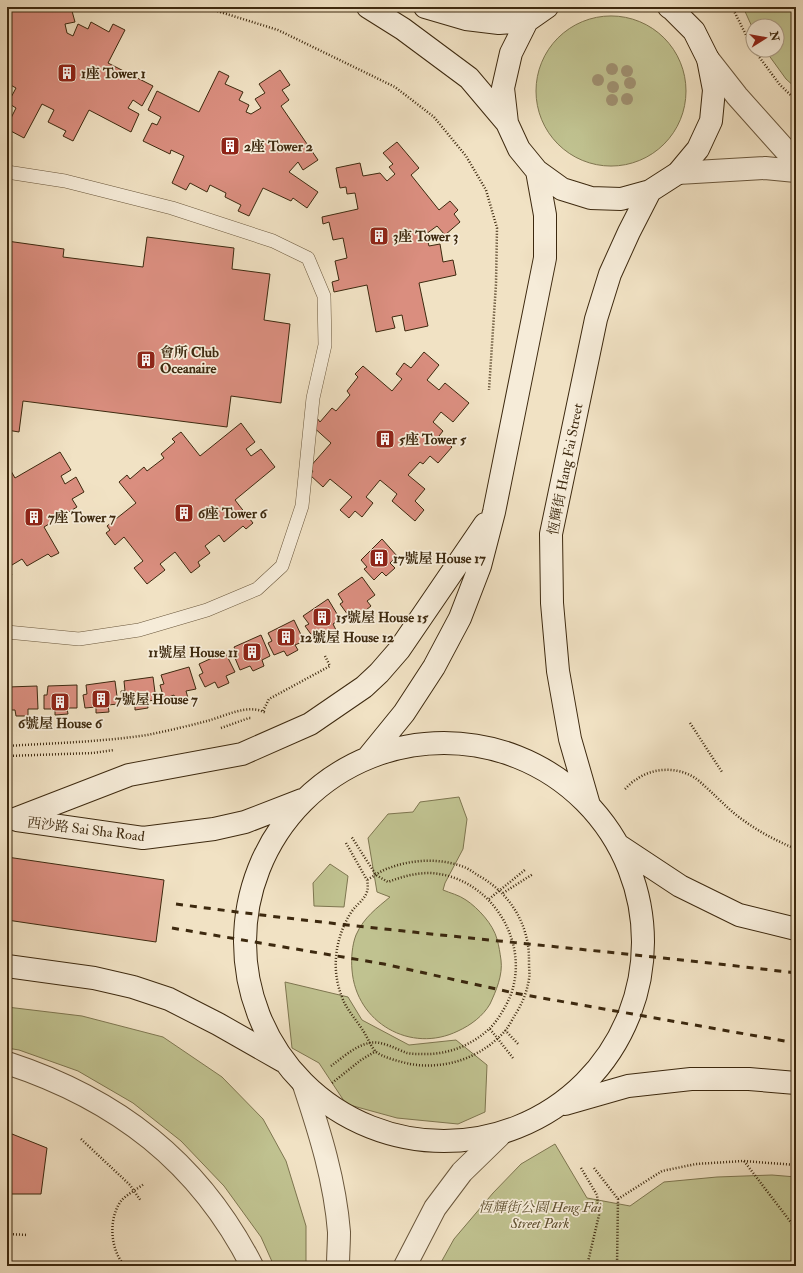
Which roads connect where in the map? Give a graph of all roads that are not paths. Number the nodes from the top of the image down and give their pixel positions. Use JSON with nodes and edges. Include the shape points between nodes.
{"nodes":[{"id":1,"x":368,"y":7,"type":"edge"},
{"id":2,"x":425,"y":7,"type":"edge"},
{"id":3,"x":547,"y":7,"type":"edge"},
{"id":4,"x":669,"y":7,"type":"edge"},
{"id":5,"x":527,"y":21,"type":"junction"},
{"id":6,"x":708,"y":59,"type":"junction"},
{"id":7,"x":507,"y":123,"type":"junction"},
{"id":8,"x":796,"y":162,"type":"edge"},
{"id":9,"x":537,"y":171,"type":"junction"},
{"id":10,"x":796,"y":171,"type":"edge"},
{"id":11,"x":7,"y":172,"type":"edge"},
{"id":12,"x":678,"y":173,"type":"junction"},
{"id":13,"x":650,"y":191,"type":"junction"},
{"id":14,"x":494,"y":512,"type":"junction"},
{"id":15,"x":7,"y":632,"type":"edge"},
{"id":16,"x":369,"y":756,"type":"junction"},
{"id":17,"x":303,"y":800,"type":"junction"},
{"id":18,"x":589,"y":805,"type":"junction"},
{"id":19,"x":11,"y":819,"type":"edge"},
{"id":20,"x":618,"y":846,"type":"junction"},
{"id":21,"x":796,"y":929,"type":"edge"},
{"id":22,"x":7,"y":966,"type":"edge"},
{"id":23,"x":283,"y":1061,"type":"junction"},
{"id":24,"x":7,"y":1063,"type":"edge"},
{"id":25,"x":796,"y":1083,"type":"edge"},
{"id":26,"x":304,"y":1085,"type":"junction"},
{"id":27,"x":565,"y":1104,"type":"junction"},
{"id":28,"x":500,"y":1136,"type":"junction"},
{"id":29,"x":252,"y":1266,"type":"edge"},
{"id":30,"x":338,"y":1266,"type":"edge"},
{"id":31,"x":405,"y":1266,"type":"edge"}],
"edges":[{"from":1,"to":7,"type":"street","via":[[403,28],[470,78]]},
{"from":2,"to":5,"type":"street","via":[[466,19],[499,23]]},
{"from":3,"to":5,"type":"street"},
{"from":4,"to":6,"type":"street","via":[[694,31]]},
{"from":5,"to":7,"type":"street","via":[[511,53],[503,88]]},
{"from":6,"to":8,"type":"street"},
{"from":6,"to":12,"type":"street","via":[[714,90],[711,121],[698,149]]},
{"from":7,"to":9,"type":"street","via":[[519,149]]},
{"from":9,"to":13,"type":"street","via":[[562,189],[591,198],[621,199]]},
{"from":9,"to":14,"type":"street","via":[[545,215],[545,258]]},
{"from":10,"to":12,"type":"street","via":[[765,168]]},
{"from":11,"to":15,"type":"lane","via":[[65,181],[172,208],[273,241],[308,258],[324,296],[325,345],[313,398],[302,506],[282,566],[257,589],[207,610],[139,630],[79,639]]},
{"from":12,"to":13,"type":"street"},
{"from":13,"to":18,"type":"street","name":"恆輝街 Hang Fai Street","via":[[613,267],[596,319],[551,534],[552,603],[558,671],[570,739]]},
{"from":14,"to":16,"type":"street","via":[[480,566],[460,618],[438,660],[404,713]]},
{"from":14,"to":19,"type":"street","via":[[399,650],[364,687],[310,724],[242,754],[129,776]]},
{"from":16,"to":17,"type":"street","via":[[334,774]]},
{"from":16,"to":18,"type":"street","via":[[407,745],[447,742],[486,747],[524,759],[559,779]]},
{"from":17,"to":19,"type":"street","name":"西沙路 Sai Sha Road","via":[[245,822],[220,828],[143,838]]},
{"from":17,"to":23,"type":"street","via":[[278,830],[258,866],[244,932],[252,1000]]},
{"from":18,"to":20,"type":"street"},
{"from":20,"to":21,"type":"street","via":[[680,886],[739,915]]},
{"from":20,"to":27,"type":"street","via":[[639,901],[642,962],[628,1019],[610,1053]]},
{"from":22,"to":23,"type":"street","via":[[94,978],[169,999]]},
{"from":23,"to":26,"type":"street"},
{"from":24,"to":29,"type":"street","via":[[74,1089],[138,1127],[172,1157],[201,1188],[224,1218]]},
{"from":25,"to":27,"type":"street","via":[[691,1078],[628,1086]]},
{"from":26,"to":28,"type":"street","via":[[330,1108],[397,1137],[437,1142],[467,1142]]},
{"from":26,"to":30,"type":"street","via":[[321,1136],[334,1190],[339,1233]]},
{"from":27,"to":28,"type":"street"},
{"from":28,"to":31,"type":"street","via":[[462,1172],[434,1208]]}]}
